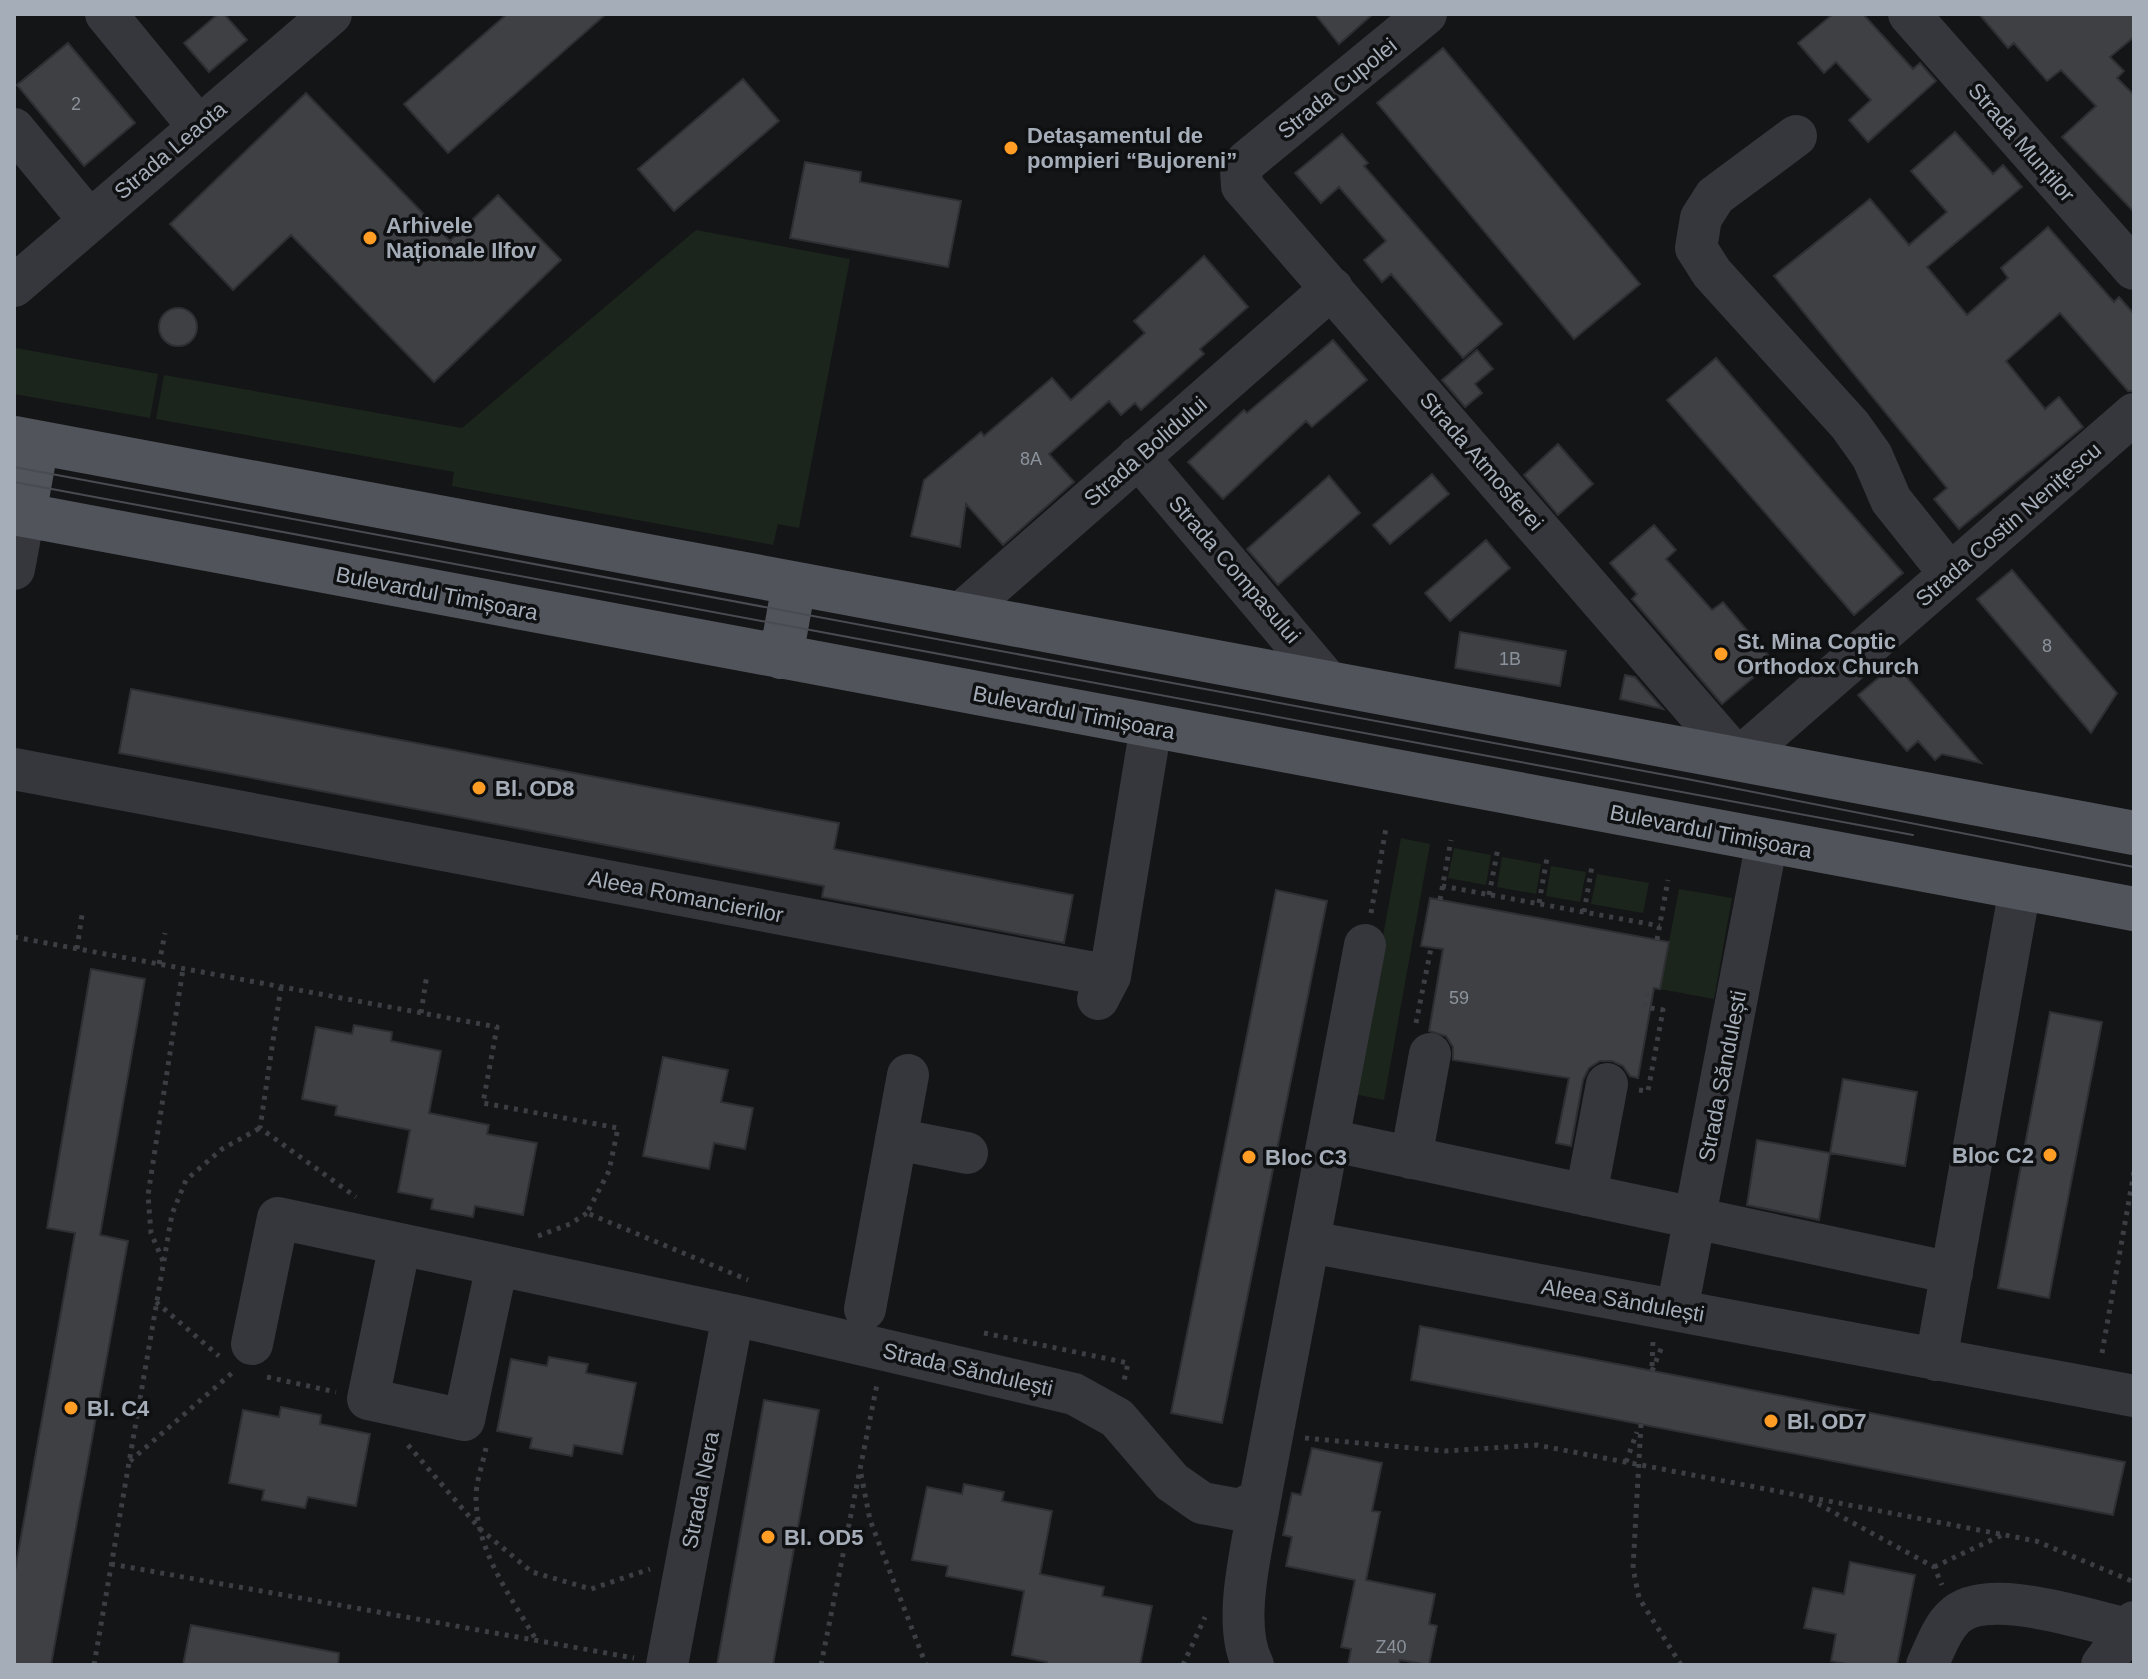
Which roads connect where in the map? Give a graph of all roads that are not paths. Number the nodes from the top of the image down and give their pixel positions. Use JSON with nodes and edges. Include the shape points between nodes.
{"nodes":[{"id":1,"x":106,"y":14,"type":"edge"},
{"id":2,"x":1426,"y":14,"type":"edge"},
{"id":3,"x":1909,"y":14,"type":"edge"},
{"id":4,"x":305,"y":23,"type":"edge"},
{"id":5,"x":198,"y":126,"type":"junction"},
{"id":6,"x":14,"y":129,"type":"edge"},
{"id":7,"x":1796,"y":136,"type":"dead end"},
{"id":8,"x":1247,"y":161,"type":"joint"},
{"id":9,"x":89,"y":220,"type":"junction"},
{"id":10,"x":2134,"y":269,"type":"edge"},
{"id":11,"x":14,"y":286,"type":"edge"},
{"id":12,"x":1332,"y":288,"type":"junction"},
{"id":13,"x":2134,"y":414,"type":"edge"},
{"id":14,"x":25,"y":440,"type":"edge"},
{"id":15,"x":1138,"y":457,"type":"junction"},
{"id":16,"x":19,"y":514,"type":"edge"},
{"id":17,"x":14,"y":569,"type":"edge"},
{"id":18,"x":1950,"y":574,"type":"junction"},
{"id":19,"x":794,"y":584,"type":"junction"},
{"id":20,"x":960,"y":614,"type":"junction"},
{"id":21,"x":781,"y":657,"type":"junction"},
{"id":22,"x":1329,"y":683,"type":"junction"},
{"id":23,"x":1151,"y":726,"type":"junction"},
{"id":24,"x":1738,"y":759,"type":"junction"},
{"id":25,"x":14,"y":769,"type":"edge"},
{"id":26,"x":2134,"y":833,"type":"edge"},
{"id":27,"x":1767,"y":841,"type":"junction"},
{"id":28,"x":2020,"y":888,"type":"junction"},
{"id":29,"x":2134,"y":909,"type":"edge"},
{"id":30,"x":1365,"y":945,"type":"road end"},
{"id":31,"x":1430,"y":1054,"type":"dead end"},
{"id":32,"x":908,"y":1075,"type":"dead end"},
{"id":33,"x":1607,"y":1084,"type":"dead end"},
{"id":34,"x":896,"y":1139,"type":"junction"},
{"id":35,"x":1329,"y":1140,"type":"junction"},
{"id":36,"x":967,"y":1153,"type":"dead end"},
{"id":37,"x":1411,"y":1158,"type":"junction"},
{"id":38,"x":1586,"y":1195,"type":"junction"},
{"id":39,"x":1695,"y":1219,"type":"junction"},
{"id":40,"x":1310,"y":1242,"type":"junction"},
{"id":41,"x":400,"y":1244,"type":"junction"},
{"id":42,"x":497,"y":1265,"type":"junction"},
{"id":43,"x":1952,"y":1273,"type":"junction"},
{"id":44,"x":865,"y":1309,"type":"dead end"},
{"id":45,"x":1677,"y":1310,"type":"junction"},
{"id":46,"x":733,"y":1315,"type":"junction"},
{"id":47,"x":258,"y":1360,"type":"road end"},
{"id":48,"x":1936,"y":1360,"type":"junction"},
{"id":49,"x":2115,"y":1393,"type":"edge"},
{"id":50,"x":1260,"y":1499,"type":"junction"},
{"id":51,"x":2130,"y":1626,"type":"edge"},
{"id":52,"x":667,"y":1665,"type":"edge"},
{"id":53,"x":1253,"y":1665,"type":"edge"},
{"id":54,"x":1927,"y":1665,"type":"edge"},
{"id":55,"x":2102,"y":1665,"type":"edge"}],
"edges":[{"from":1,"to":5,"type":"street"},
{"from":2,"to":8,"type":"street","name":"Strada Cupolei"},
{"from":3,"to":10,"type":"street","name":"Strada Munților"},
{"from":4,"to":5,"type":"street","name":"Strada Leaota"},
{"from":5,"to":9,"type":"street","name":"Strada Leaota"},
{"from":6,"to":9,"type":"street"},
{"from":7,"to":18,"type":"street","via":[[1715,196],[1701,218],[1696,248],[1712,273],[1850,425],[1872,456],[1891,500]]},
{"from":8,"to":12,"type":"street","name":"Strada Atmosferei","via":[[1241,170],[1242,186]]},
{"from":9,"to":11,"type":"street","name":"Strada Leaota"},
{"from":12,"to":15,"type":"street","name":"Strada Bolidului"},
{"from":12,"to":24,"type":"street","name":"Strada Atmosferei"},
{"from":13,"to":18,"type":"street","name":"Strada Costin Nenițescu"},
{"from":14,"to":16,"type":"main road"},
{"from":14,"to":19,"type":"main road"},
{"from":15,"to":20,"type":"street","name":"Strada Bolidului"},
{"from":15,"to":22,"type":"street","name":"Strada Compasului"},
{"from":16,"to":17,"type":"street"},
{"from":16,"to":21,"type":"main road","name":"Bulevardul Timișoara"},
{"from":18,"to":24,"type":"street","name":"Strada Costin Nenițescu"},
{"from":19,"to":20,"type":"main road"},
{"from":19,"to":21,"type":"main road"},
{"from":20,"to":22,"type":"main road"},
{"from":21,"to":23,"type":"main road","name":"Bulevardul Timișoara"},
{"from":22,"to":24,"type":"main road"},
{"from":23,"to":25,"type":"street","name":"Aleea Romancierilor","via":[[1103,989]]},
{"from":23,"to":27,"type":"main road","name":"Bulevardul Timișoara"},
{"from":24,"to":26,"type":"main road"},
{"from":27,"to":28,"type":"main road","name":"Bulevardul Timișoara"},
{"from":27,"to":39,"type":"street","name":"Strada Săndulești"},
{"from":28,"to":29,"type":"main road","name":"Bulevardul Timișoara"},
{"from":28,"to":43,"type":"street"},
{"from":30,"to":35,"type":"street"},
{"from":31,"to":37,"type":"street"},
{"from":32,"to":34,"type":"street"},
{"from":33,"to":38,"type":"street"},
{"from":34,"to":36,"type":"street"},
{"from":34,"to":44,"type":"street"},
{"from":35,"to":37,"type":"street"},
{"from":35,"to":40,"type":"street"},
{"from":37,"to":38,"type":"street"},
{"from":38,"to":39,"type":"street"},
{"from":39,"to":43,"type":"street"},
{"from":39,"to":45,"type":"street","name":"Strada Săndulești"},
{"from":40,"to":45,"type":"street","name":"Aleea Săndulești"},
{"from":40,"to":50,"type":"street"},
{"from":41,"to":42,"type":"street","name":"Strada Săndulești"},
{"from":41,"to":42,"type":"street","via":[[368,1399],[464,1420]]},
{"from":41,"to":47,"type":"street","name":"Strada Săndulești","via":[[278,1218]]},
{"from":42,"to":46,"type":"street","name":"Strada Săndulești"},
{"from":43,"to":48,"type":"street"},
{"from":45,"to":48,"type":"street","name":"Aleea Săndulești"},
{"from":46,"to":50,"type":"street","name":"Strada Săndulești","via":[[1074,1394],[1117,1418],[1172,1482],[1202,1503],[1240,1510]]},
{"from":46,"to":52,"type":"street","name":"Strada Nera"},
{"from":48,"to":49,"type":"street","name":"Aleea Săndulești"},
{"from":50,"to":53,"type":"street","via":[[1244,1602],[1247,1653]]},
{"from":51,"to":54,"type":"street","via":[[2001,1602],[1975,1604],[1955,1615]]},
{"from":51,"to":55,"type":"street"}]}
